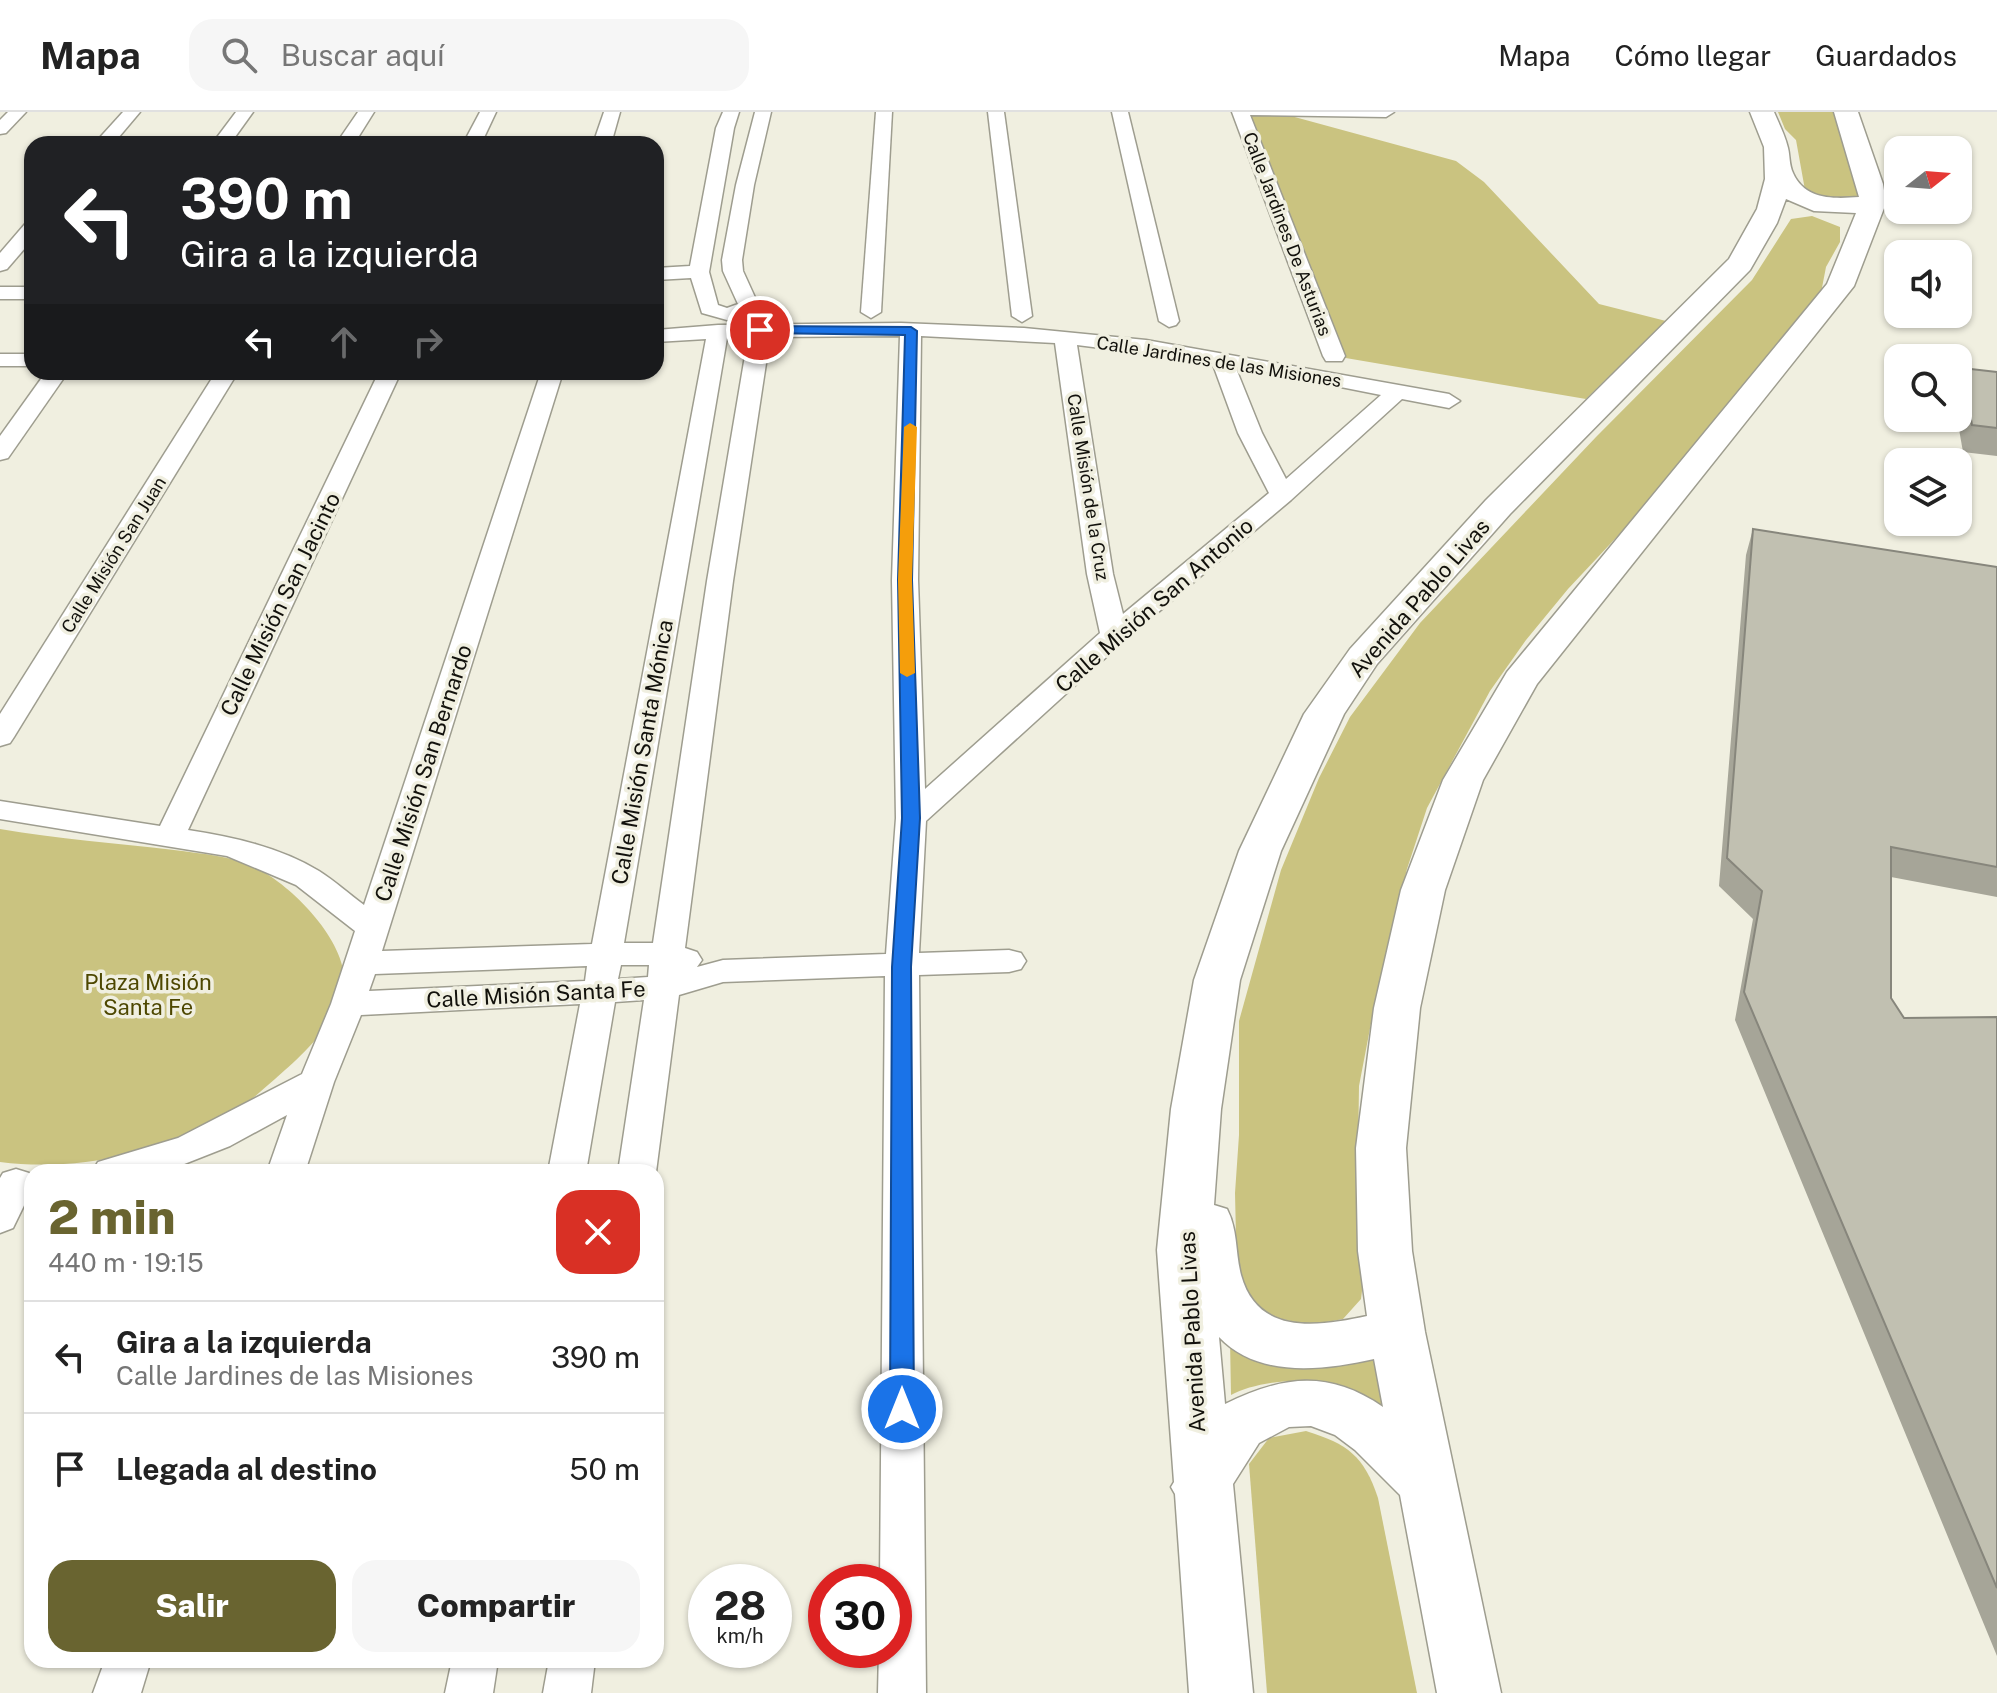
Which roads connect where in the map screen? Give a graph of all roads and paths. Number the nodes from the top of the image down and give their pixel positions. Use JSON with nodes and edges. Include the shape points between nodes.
{"nodes":[{"id":1,"x":18,"y":112,"type":"edge"},
{"id":2,"x":132,"y":112,"type":"edge"},
{"id":3,"x":245,"y":112,"type":"edge"},
{"id":4,"x":366,"y":112,"type":"edge"},
{"id":5,"x":488,"y":112,"type":"edge"},
{"id":6,"x":612,"y":112,"type":"edge"},
{"id":7,"x":731,"y":112,"type":"edge"},
{"id":8,"x":763,"y":112,"type":"edge"},
{"id":9,"x":884,"y":112,"type":"edge"},
{"id":10,"x":996,"y":112,"type":"edge"},
{"id":11,"x":1120,"y":112,"type":"edge"},
{"id":12,"x":1240,"y":112,"type":"edge"},
{"id":13,"x":1256,"y":112,"type":"edge"},
{"id":14,"x":1386,"y":112,"type":"edge"},
{"id":15,"x":1762,"y":112,"type":"edge"},
{"id":16,"x":1846,"y":112,"type":"edge"},
{"id":17,"x":0,"y":129,"type":"edge"},
{"id":18,"x":110,"y":136,"type":"edge"},
{"id":19,"x":227,"y":136,"type":"edge"},
{"id":20,"x":350,"y":136,"type":"edge"},
{"id":21,"x":476,"y":136,"type":"edge"},
{"id":22,"x":604,"y":136,"type":"edge"},
{"id":23,"x":1778,"y":169,"type":"junction"},
{"id":24,"x":1768,"y":217,"type":"junction"},
{"id":25,"x":1869,"y":218,"type":"junction"},
{"id":26,"x":24,"y":237,"type":"edge"},
{"id":27,"x":0,"y":265,"type":"edge"},
{"id":28,"x":699,"y":272,"type":"junction"},
{"id":29,"x":664,"y":274,"type":"edge"},
{"id":30,"x":0,"y":293,"type":"edge"},
{"id":31,"x":24,"y":293,"type":"edge"},
{"id":32,"x":871,"y":312,"type":"dead end"},
{"id":33,"x":1022,"y":316,"type":"dead end"},
{"id":34,"x":1169,"y":321,"type":"dead end"},
{"id":35,"x":760,"y":330,"type":"junction"},
{"id":36,"x":718,"y":331,"type":"junction"},
{"id":37,"x":911,"y":331,"type":"junction"},
{"id":38,"x":664,"y":335,"type":"edge"},
{"id":39,"x":1065,"y":339,"type":"junction"},
{"id":40,"x":1334,"y":356,"type":"dead end"},
{"id":41,"x":1221,"y":358,"type":"junction"},
{"id":42,"x":0,"y":360,"type":"edge"},
{"id":43,"x":24,"y":360,"type":"edge"},
{"id":44,"x":51,"y":380,"type":"edge"},
{"id":45,"x":222,"y":380,"type":"edge"},
{"id":46,"x":386,"y":380,"type":"edge"},
{"id":47,"x":549,"y":380,"type":"edge"},
{"id":48,"x":1397,"y":392,"type":"junction"},
{"id":49,"x":1449,"y":401,"type":"dead end"},
{"id":50,"x":0,"y":453,"type":"edge"},
{"id":51,"x":1282,"y":495,"type":"junction"},
{"id":52,"x":720,"y":581,"type":"junction"},
{"id":53,"x":672,"y":582,"type":"junction"},
{"id":54,"x":1114,"y":635,"type":"junction"},
{"id":55,"x":0,"y":737,"type":"edge"},
{"id":56,"x":0,"y":810,"type":"edge"},
{"id":57,"x":911,"y":818,"type":"junction"},
{"id":58,"x":171,"y":835,"type":"junction"},
{"id":59,"x":371,"y":927,"type":"junction"},
{"id":60,"x":607,"y":954,"type":"junction"},
{"id":61,"x":667,"y":954,"type":"junction"},
{"id":62,"x":1009,"y":961,"type":"dead end"},
{"id":63,"x":361,"y":963,"type":"junction"},
{"id":64,"x":902,"y":967,"type":"junction"},
{"id":65,"x":723,"y":971,"type":"junction"},
{"id":66,"x":662,"y":988,"type":"junction"},
{"id":67,"x":601,"y":991,"type":"junction"},
{"id":68,"x":348,"y":1004,"type":"junction"},
{"id":69,"x":316,"y":1082,"type":"junction"},
{"id":70,"x":1196,"y":1109,"type":"junction"},
{"id":71,"x":142,"y":1164,"type":"edge"},
{"id":72,"x":289,"y":1164,"type":"edge"},
{"id":73,"x":569,"y":1164,"type":"edge"},
{"id":74,"x":638,"y":1164,"type":"edge"},
{"id":75,"x":16,"y":1182,"type":"edge"},
{"id":76,"x":0,"y":1218,"type":"edge"},
{"id":77,"x":1397,"y":1332,"type":"junction"},
{"id":78,"x":1427,"y":1484,"type":"junction"},
{"id":79,"x":1201,"y":1487,"type":"junction"},
{"id":80,"x":125,"y":1668,"type":"edge"},
{"id":81,"x":474,"y":1668,"type":"edge"},
{"id":82,"x":571,"y":1668,"type":"edge"},
{"id":83,"x":117,"y":1693,"type":"edge"},
{"id":84,"x":469,"y":1693,"type":"edge"},
{"id":85,"x":567,"y":1693,"type":"edge"},
{"id":86,"x":902,"y":1693,"type":"edge"},
{"id":87,"x":1221,"y":1693,"type":"edge"},
{"id":88,"x":1469,"y":1693,"type":"edge"}],
"edges":[{"from":1,"to":17,"type":"street"},
{"from":2,"to":18,"type":"street"},
{"from":3,"to":19,"type":"street"},
{"from":4,"to":20,"type":"street"},
{"from":5,"to":21,"type":"street"},
{"from":6,"to":22,"type":"street"},
{"from":7,"to":28,"type":"street"},
{"from":8,"to":28,"type":"street","via":[[732,260],[748,304],[745,310],[727,314],[709,309]]},
{"from":9,"to":32,"type":"street"},
{"from":10,"to":33,"type":"street"},
{"from":11,"to":34,"type":"street"},
{"from":12,"to":40,"type":"street","name":"Calle Jardines De Asturias"},
{"from":13,"to":14,"type":"street"},
{"from":15,"to":23,"type":"main road","name":"Avenida Pablo Livas"},
{"from":16,"to":25,"type":"main road","via":[[1870,184]]},
{"from":23,"to":24,"type":"main road","name":"Avenida Pablo Livas"},
{"from":23,"to":25,"type":"main road","via":[[1796,195]]},
{"from":24,"to":25,"type":"main road","via":[[1813,212]]},
{"from":24,"to":70,"type":"main road","name":"Avenida Pablo Livas","via":[[1740,264],[1498,507],[1363,657],[1324,714],[1260,851],[1217,980]]},
{"from":25,"to":77,"type":"main road","via":[[1840,286],[1818,317],[1520,680],[1463,780],[1423,890],[1397,1008],[1381,1148],[1385,1251]]},
{"from":26,"to":27,"type":"street"},
{"from":28,"to":29,"type":"street"},
{"from":30,"to":31,"type":"street"},
{"from":35,"to":36,"type":"street","name":"Calle Jardines de las Misiones"},
{"from":35,"to":37,"type":"street","name":"Calle Jardines de las Misiones"},
{"from":35,"to":52,"type":"street"},
{"from":36,"to":38,"type":"street","name":"Calle Jardines de las Misiones"},
{"from":36,"to":53,"type":"street","name":"Calle Misión Santa Mónica"},
{"from":37,"to":39,"type":"street","name":"Calle Jardines de las Misiones"},
{"from":37,"to":57,"type":"street","via":[[905,580]]},
{"from":39,"to":41,"type":"street","name":"Calle Jardines de las Misiones"},
{"from":39,"to":54,"type":"street","name":"Calle Misión de la Cruz"},
{"from":41,"to":48,"type":"street","name":"Calle Jardines de las Misiones"},
{"from":41,"to":51,"type":"street","via":[[1250,433]]},
{"from":42,"to":43,"type":"street"},
{"from":44,"to":50,"type":"street"},
{"from":45,"to":55,"type":"street","name":"Calle Misión San Juan"},
{"from":46,"to":58,"type":"street","name":"Calle Misión San Jacinto"},
{"from":47,"to":59,"type":"street","name":"Calle Misión San Bernardo"},
{"from":48,"to":49,"type":"street","name":"Calle Jardines de las Misiones"},
{"from":48,"to":51,"type":"street","name":"Calle Misión San Antonio"},
{"from":51,"to":54,"type":"street","name":"Calle Misión San Antonio"},
{"from":52,"to":53,"type":"street"},
{"from":52,"to":61,"type":"street"},
{"from":53,"to":60,"type":"street","name":"Calle Misión Santa Mónica"},
{"from":54,"to":57,"type":"street","name":"Calle Misión San Antonio"},
{"from":56,"to":58,"type":"street"},
{"from":57,"to":64,"type":"street"},
{"from":58,"to":59,"type":"street","via":[[233,847],[274,862],[307,878]]},
{"from":59,"to":63,"type":"street","name":"Calle Misión San Bernardo"},
{"from":60,"to":61,"type":"street","name":"Calle Misión Santa Fe"},
{"from":60,"to":63,"type":"street","name":"Calle Misión Santa Fe"},
{"from":60,"to":67,"type":"street","name":"Calle Misión Santa Mónica"},
{"from":61,"to":65,"type":"street","name":"Calle Misión Santa Fe"},
{"from":61,"to":66,"type":"street"},
{"from":62,"to":64,"type":"street","name":"Calle Misión Santa Fe"},
{"from":63,"to":68,"type":"street","name":"Calle Misión San Bernardo"},
{"from":64,"to":65,"type":"street","name":"Calle Misión Santa Fe"},
{"from":64,"to":86,"type":"street"},
{"from":65,"to":66,"type":"street","name":"Calle Misión Santa Fe"},
{"from":66,"to":67,"type":"street","name":"Calle Misión Santa Fe"},
{"from":66,"to":74,"type":"street"},
{"from":67,"to":68,"type":"street","name":"Calle Misión Santa Fe"},
{"from":67,"to":73,"type":"street","name":"Calle Misión Santa Mónica"},
{"from":68,"to":69,"type":"street","name":"Calle Misión San Bernardo"},
{"from":69,"to":71,"type":"street","via":[[223,1135]]},
{"from":69,"to":72,"type":"street","name":"Calle Misión San Bernardo"},
{"from":70,"to":77,"type":"main road","via":[[1215,1279],[1240,1324],[1273,1342],[1299,1347],[1327,1347]]},
{"from":70,"to":79,"type":"main road","name":"Avenida Pablo Livas","via":[[1184,1250]]},
{"from":75,"to":76,"type":"street"},
{"from":77,"to":78,"type":"main road"},
{"from":78,"to":79,"type":"main road","via":[[1367,1424],[1310,1403],[1276,1405],[1237,1427]]},
{"from":78,"to":88,"type":"main road"},
{"from":79,"to":87,"type":"main road","name":"Avenida Pablo Livas"},
{"from":80,"to":83,"type":"street"},
{"from":81,"to":84,"type":"street"},
{"from":82,"to":85,"type":"street"}]}
